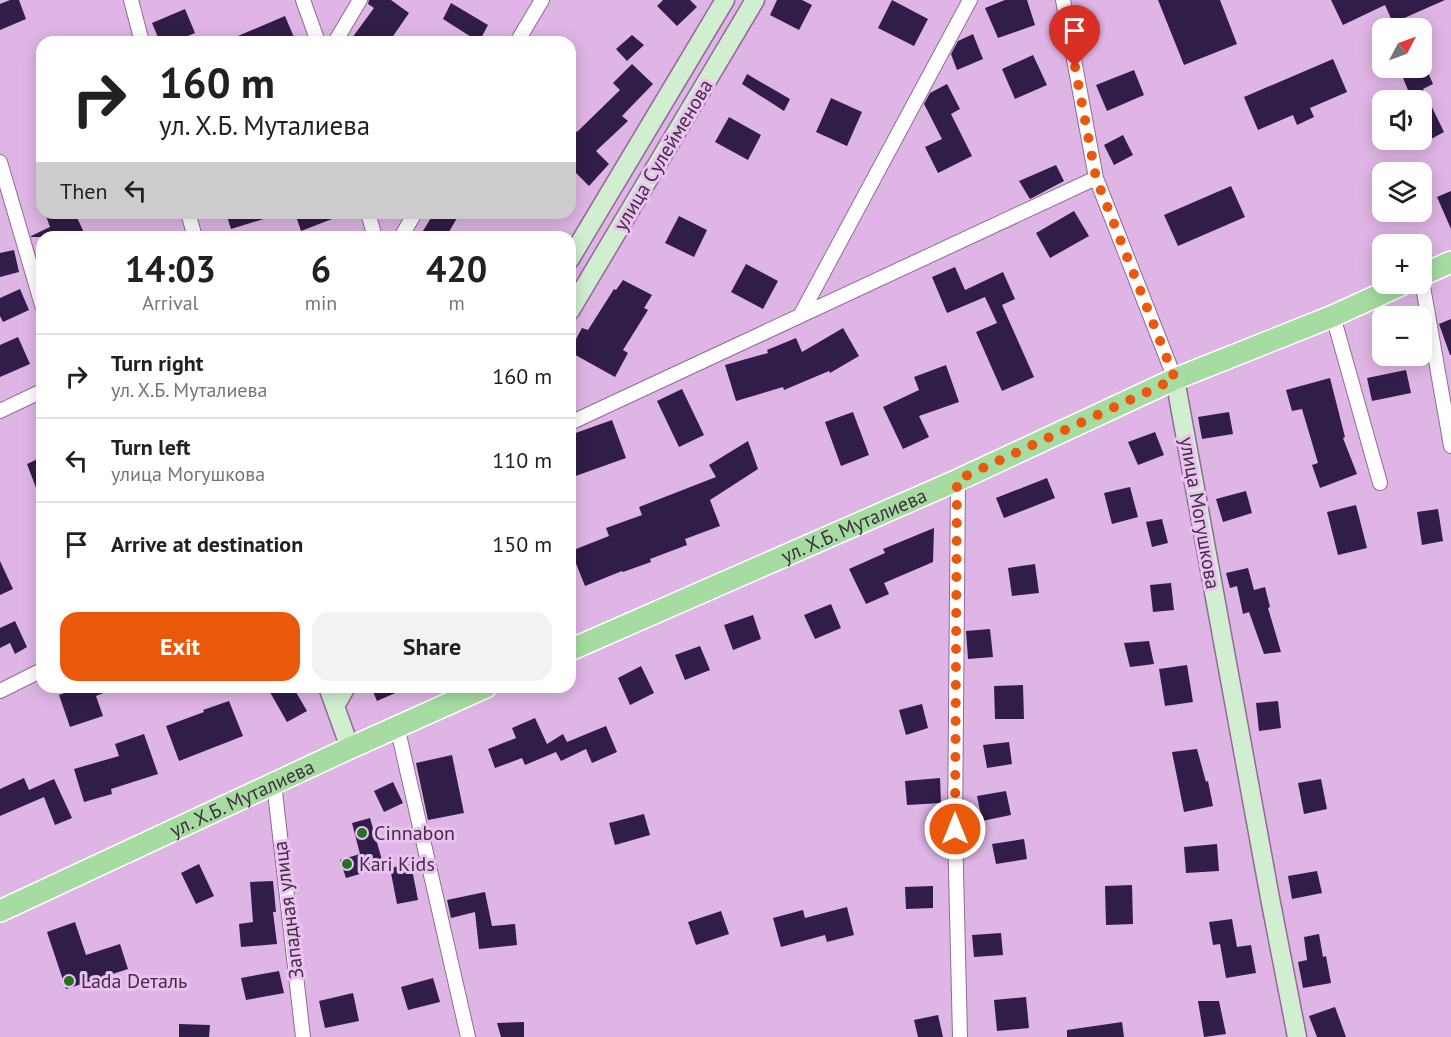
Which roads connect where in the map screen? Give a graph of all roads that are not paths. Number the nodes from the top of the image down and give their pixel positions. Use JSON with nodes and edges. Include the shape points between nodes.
{"nodes":[{"id":1,"x":131,"y":0,"type":"edge"},
{"id":2,"x":303,"y":0,"type":"edge"},
{"id":3,"x":360,"y":0,"type":"edge"},
{"id":4,"x":542,"y":0,"type":"edge"},
{"id":5,"x":725,"y":0,"type":"edge"},
{"id":6,"x":755,"y":0,"type":"edge"},
{"id":7,"x":970,"y":0,"type":"edge"},
{"id":8,"x":1063,"y":0,"type":"edge"},
{"id":9,"x":140,"y":36,"type":"edge"},
{"id":10,"x":316,"y":36,"type":"edge"},
{"id":11,"x":338,"y":36,"type":"edge"},
{"id":12,"x":521,"y":36,"type":"edge"},
{"id":13,"x":0,"y":162,"type":"edge"},
{"id":14,"x":1096,"y":178,"type":"junction"},
{"id":15,"x":576,"y":249,"type":"edge"},
{"id":16,"x":1451,"y":262,"type":"edge"},
{"id":17,"x":1432,"y":271,"type":"edge"},
{"id":18,"x":36,"y":285,"type":"edge"},
{"id":19,"x":1381,"y":294,"type":"edge"},
{"id":20,"x":1424,"y":294,"type":"edge"},
{"id":21,"x":576,"y":301,"type":"edge"},
{"id":22,"x":800,"y":316,"type":"junction"},
{"id":23,"x":1333,"y":316,"type":"junction"},
{"id":24,"x":1175,"y":379,"type":"junction"},
{"id":25,"x":36,"y":394,"type":"edge"},
{"id":26,"x":0,"y":411,"type":"edge"},
{"id":27,"x":576,"y":420,"type":"edge"},
{"id":28,"x":1451,"y":446,"type":"edge"},
{"id":29,"x":957,"y":480,"type":"junction"},
{"id":30,"x":1380,"y":483,"type":"dead end"},
{"id":31,"x":576,"y":647,"type":"edge"},
{"id":32,"x":36,"y":673,"type":"edge"},
{"id":33,"x":0,"y":691,"type":"edge"},
{"id":34,"x":330,"y":693,"type":"edge"},
{"id":35,"x":342,"y":693,"type":"edge"},
{"id":36,"x":472,"y":693,"type":"edge"},
{"id":37,"x":335,"y":705,"type":"junction"},
{"id":38,"x":397,"y":726,"type":"junction"},
{"id":39,"x":350,"y":748,"type":"junction"},
{"id":40,"x":274,"y":783,"type":"junction"},
{"id":41,"x":0,"y":911,"type":"edge"},
{"id":42,"x":303,"y":1037,"type":"edge"},
{"id":43,"x":468,"y":1037,"type":"edge"},
{"id":44,"x":960,"y":1037,"type":"edge"},
{"id":45,"x":1297,"y":1037,"type":"edge"}],
"edges":[{"from":1,"to":9,"type":"street"},
{"from":2,"to":10,"type":"street"},
{"from":3,"to":11,"type":"street"},
{"from":4,"to":12,"type":"street"},
{"from":5,"to":15,"type":"main road","name":"улица Сулейменова"},
{"from":6,"to":21,"type":"main road","name":"улица Сулейменова"},
{"from":7,"to":22,"type":"street"},
{"from":8,"to":14,"type":"street","name":"улица Могушкова"},
{"from":13,"to":18,"type":"street"},
{"from":14,"to":22,"type":"street"},
{"from":14,"to":24,"type":"street","name":"улица Могушкова"},
{"from":16,"to":17,"type":"main road"},
{"from":19,"to":23,"type":"main road","name":"ул. Х.Б. Муталиева"},
{"from":20,"to":28,"type":"street"},
{"from":22,"to":27,"type":"street"},
{"from":23,"to":24,"type":"main road","name":"ул. Х.Б. Муталиева"},
{"from":23,"to":30,"type":"street"},
{"from":24,"to":29,"type":"main road","name":"ул. Х.Б. Муталиева"},
{"from":24,"to":45,"type":"main road","name":"улица Могушкова"},
{"from":25,"to":26,"type":"street"},
{"from":29,"to":31,"type":"main road","name":"ул. Х.Б. Муталиева"},
{"from":29,"to":44,"type":"street","via":[[955,829]]},
{"from":32,"to":33,"type":"street"},
{"from":34,"to":37,"type":"main road"},
{"from":35,"to":37,"type":"main road"},
{"from":36,"to":38,"type":"main road","name":"ул. Х.Б. Муталиева"},
{"from":37,"to":39,"type":"main road"},
{"from":38,"to":39,"type":"main road","name":"ул. Х.Б. Муталиева"},
{"from":38,"to":43,"type":"street"},
{"from":39,"to":40,"type":"main road","name":"ул. Х.Б. Муталиева"},
{"from":40,"to":41,"type":"main road","name":"ул. Х.Б. Муталиева"},
{"from":40,"to":42,"type":"street","name":"Западная улица"}]}
